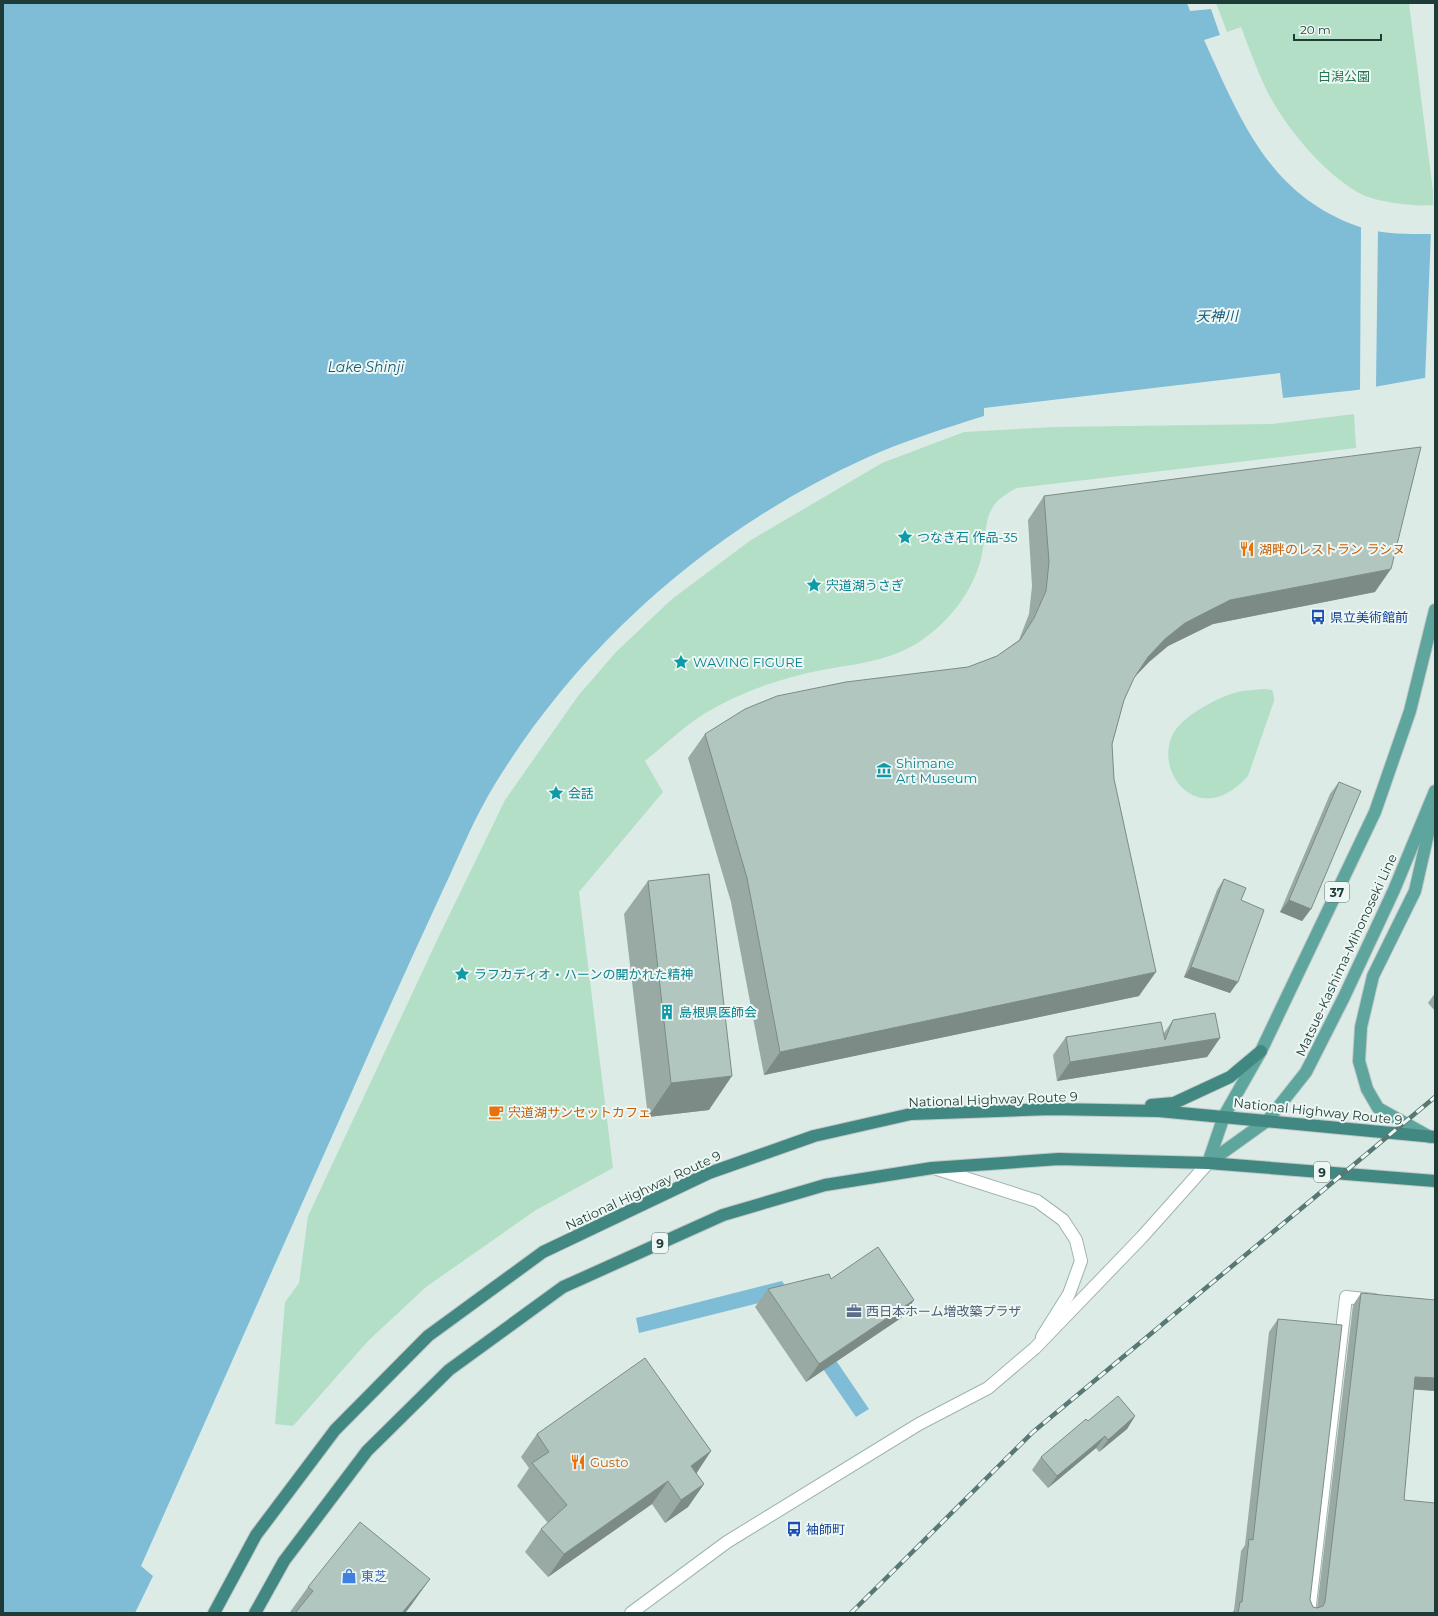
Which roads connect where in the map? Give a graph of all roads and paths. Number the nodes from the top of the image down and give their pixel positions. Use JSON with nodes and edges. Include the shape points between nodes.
{"nodes":[{"id":1,"x":1435,"y":610,"type":"edge"},
{"id":2,"x":1435,"y":791,"type":"edge"},
{"id":3,"x":1435,"y":801,"type":"edge"},
{"id":4,"x":1261,"y":1051,"type":"junction"},
{"id":5,"x":1094,"y":1110,"type":"junction"},
{"id":6,"x":1224,"y":1116,"type":"junction"},
{"id":7,"x":1268,"y":1120,"type":"junction"},
{"id":8,"x":1432,"y":1137,"type":"edge"},
{"id":9,"x":1208,"y":1163,"type":"junction"},
{"id":10,"x":932,"y":1168,"type":"junction"},
{"id":11,"x":1435,"y":1181,"type":"edge"},
{"id":12,"x":1383,"y":1300,"type":"edge"},
{"id":13,"x":1035,"y":1348,"type":"junction"},
{"id":14,"x":214,"y":1613,"type":"edge"},
{"id":15,"x":255,"y":1613,"type":"edge"},
{"id":16,"x":631,"y":1613,"type":"edge"},
{"id":17,"x":1309,"y":1613,"type":"edge"}],
"edges":[{"from":1,"to":4,"type":"main road","number":"37","via":[[1410,711],[1375,812]]},
{"from":2,"to":7,"type":"main road","name":"Matsue-Kashima-Mihonoseki Line","via":[[1394,890],[1334,1018],[1306,1072]]},
{"from":3,"to":8,"type":"main road","via":[[1415,891],[1373,976],[1361,1028],[1359,1061],[1367,1089],[1378,1108]]},
{"from":4,"to":5,"type":"highway","via":[[1230,1077],[1174,1103]]},
{"from":4,"to":6,"type":"main road","number":"37"},
{"from":5,"to":6,"type":"highway","name":"National Highway Route 9"},
{"from":5,"to":14,"type":"highway","name":"National Highway Route 9","via":[[911,1114],[814,1136],[709,1173],[543,1252],[428,1336],[335,1430],[256,1535]]},
{"from":6,"to":7,"type":"highway","name":"National Highway Route 9"},
{"from":6,"to":9,"type":"main road","number":"37"},
{"from":7,"to":8,"type":"highway","name":"National Highway Route 9"},
{"from":7,"to":9,"type":"main road","name":"Matsue-Kashima-Mihonoseki Line"},
{"from":9,"to":10,"type":"highway","number":"9","via":[[1059,1159]]},
{"from":9,"to":11,"type":"highway","number":"9"},
{"from":9,"to":13,"type":"street"},
{"from":10,"to":13,"type":"street","via":[[1037,1201],[1063,1220],[1076,1240],[1081,1261],[1069,1294]]},
{"from":10,"to":15,"type":"highway","number":"9","via":[[825,1185],[723,1214],[563,1287],[449,1370],[367,1451],[284,1561]]},
{"from":12,"to":17,"type":"street","via":[[1346,1297]]},
{"from":13,"to":16,"type":"street","via":[[988,1388],[918,1424],[727,1542]]}]}
